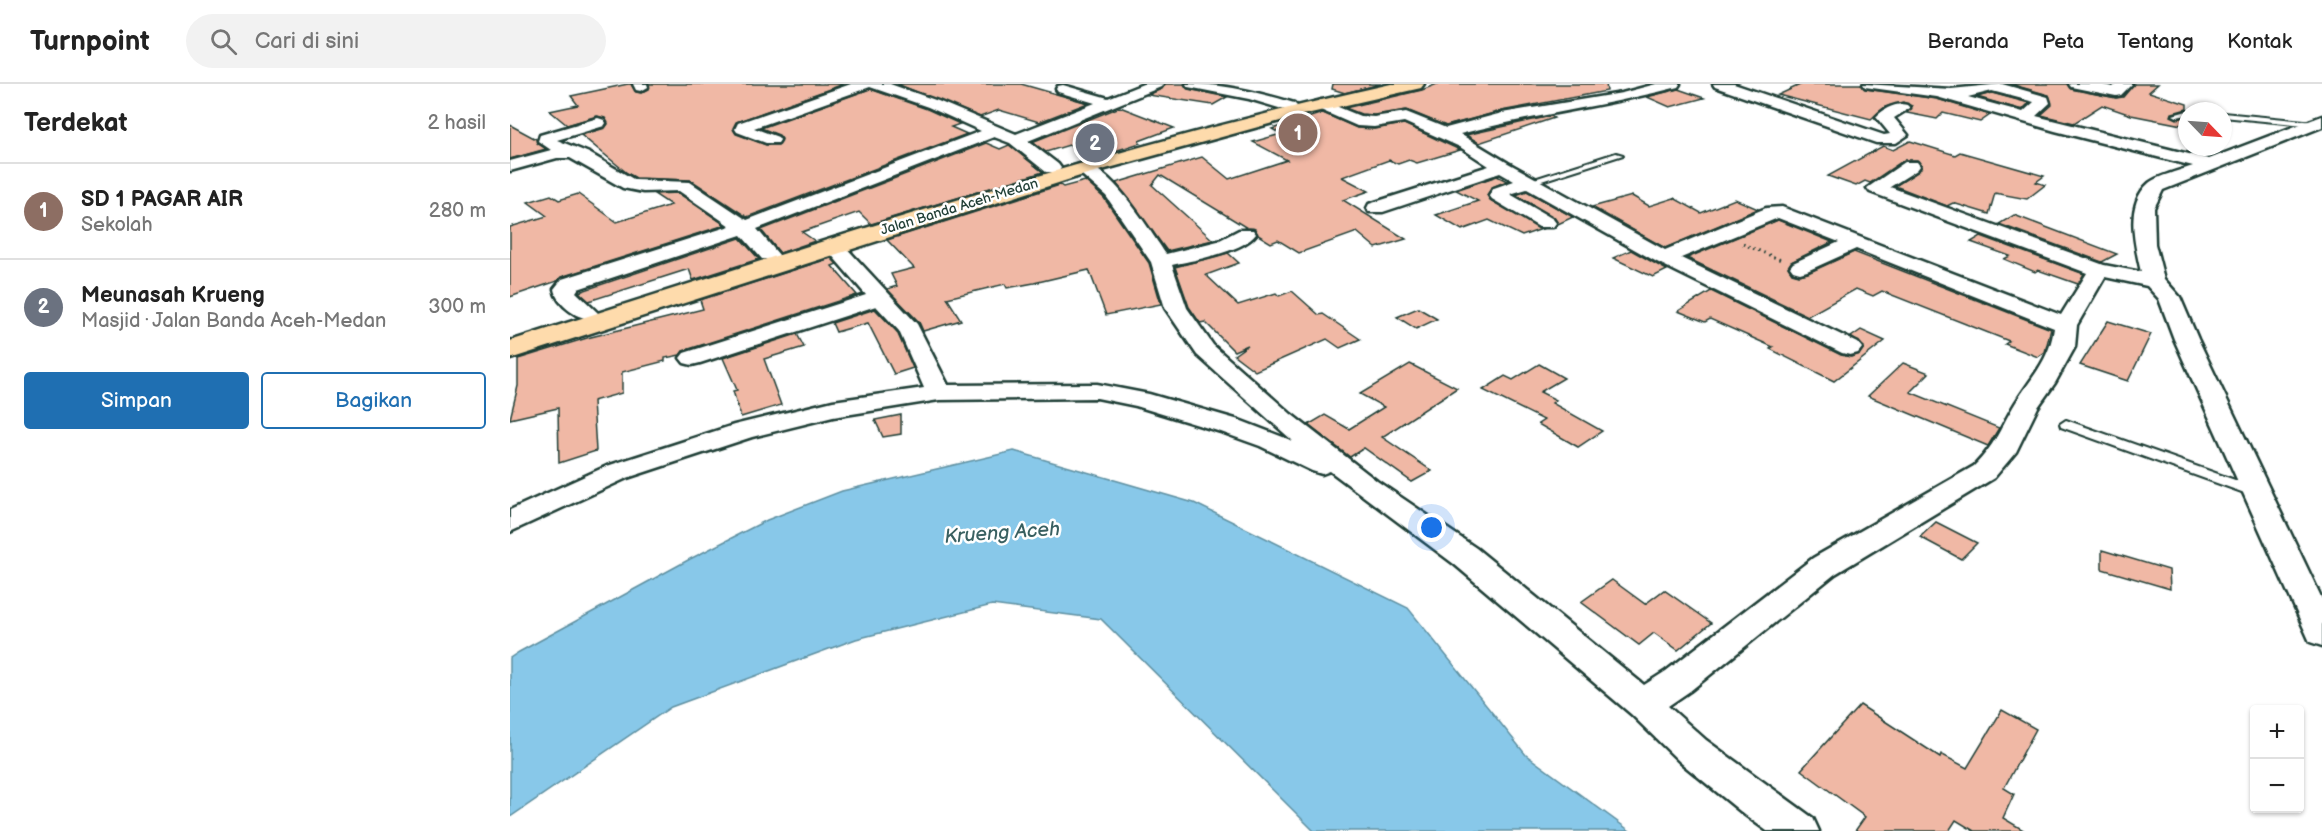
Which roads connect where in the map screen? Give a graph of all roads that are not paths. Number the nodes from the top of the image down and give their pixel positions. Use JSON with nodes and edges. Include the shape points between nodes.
{"nodes":[{"id":1,"x":865,"y":84,"type":"edge"},
{"id":2,"x":876,"y":84,"type":"edge"},
{"id":3,"x":1156,"y":84,"type":"edge"},
{"id":4,"x":1193,"y":84,"type":"edge"},
{"id":5,"x":1382,"y":84,"type":"edge"},
{"id":6,"x":1415,"y":84,"type":"edge"},
{"id":7,"x":1673,"y":84,"type":"edge"},
{"id":8,"x":1720,"y":84,"type":"edge"},
{"id":9,"x":1870,"y":84,"type":"edge"},
{"id":10,"x":2076,"y":84,"type":"edge"},
{"id":11,"x":2125,"y":84,"type":"edge"},
{"id":12,"x":1993,"y":85,"type":"edge"},
{"id":13,"x":1064,"y":89,"type":"dead end"},
{"id":14,"x":1939,"y":93,"type":"junction"},
{"id":15,"x":1110,"y":103,"type":"junction"},
{"id":16,"x":1321,"y":105,"type":"junction"},
{"id":17,"x":1289,"y":106,"type":"junction"},
{"id":18,"x":1902,"y":108,"type":"dead end"},
{"id":19,"x":2029,"y":114,"type":"dead end"},
{"id":20,"x":2232,"y":116,"type":"edge"},
{"id":21,"x":2318,"y":122,"type":"edge"},
{"id":22,"x":598,"y":123,"type":"dead end"},
{"id":23,"x":994,"y":131,"type":"junction"},
{"id":24,"x":1445,"y":133,"type":"junction"},
{"id":25,"x":772,"y":140,"type":"dead end"},
{"id":26,"x":1016,"y":140,"type":"junction"},
{"id":27,"x":567,"y":152,"type":"junction"},
{"id":28,"x":1619,"y":155,"type":"dead end"},
{"id":29,"x":2208,"y":164,"type":"junction"},
{"id":30,"x":510,"y":166,"type":"edge"},
{"id":31,"x":1911,"y":166,"type":"dead end"},
{"id":32,"x":1502,"y":167,"type":"junction"},
{"id":33,"x":1052,"y":168,"type":"junction"},
{"id":34,"x":1084,"y":169,"type":"junction"},
{"id":35,"x":1529,"y":182,"type":"junction"},
{"id":36,"x":1376,"y":208,"type":"dead end"},
{"id":37,"x":1546,"y":223,"type":"dead end"},
{"id":38,"x":745,"y":227,"type":"junction"},
{"id":39,"x":1246,"y":234,"type":"dead end"},
{"id":40,"x":1856,"y":242,"type":"junction"},
{"id":41,"x":833,"y":245,"type":"junction"},
{"id":42,"x":769,"y":255,"type":"junction"},
{"id":43,"x":1664,"y":258,"type":"junction"},
{"id":44,"x":1161,"y":262,"type":"junction"},
{"id":45,"x":1800,"y":267,"type":"road end"},
{"id":46,"x":2099,"y":270,"type":"junction"},
{"id":47,"x":2154,"y":280,"type":"junction"},
{"id":48,"x":881,"y":297,"type":"junction"},
{"id":49,"x":590,"y":318,"type":"junction"},
{"id":50,"x":2066,"y":326,"type":"junction"},
{"id":51,"x":510,"y":337,"type":"edge"},
{"id":52,"x":1850,"y":348,"type":"dead end"},
{"id":53,"x":510,"y":350,"type":"edge"},
{"id":54,"x":692,"y":358,"type":"dead end"},
{"id":55,"x":939,"y":393,"type":"junction"},
{"id":56,"x":2066,"y":424,"type":"dead end"},
{"id":57,"x":1367,"y":487,"type":"junction"},
{"id":58,"x":2260,"y":494,"type":"junction"},
{"id":59,"x":510,"y":522,"type":"edge"},
{"id":60,"x":2322,"y":633,"type":"edge"},
{"id":61,"x":1643,"y":704,"type":"junction"},
{"id":62,"x":1799,"y":831,"type":"edge"}],
"edges":[{"from":1,"to":25,"type":"street","via":[[744,126],[743,129]]},
{"from":2,"to":23,"type":"street"},
{"from":3,"to":15,"type":"street"},
{"from":4,"to":17,"type":"street"},
{"from":5,"to":17,"type":"highway","name":"Jalan Banda Aceh-Medan"},
{"from":6,"to":16,"type":"highway","name":"Jalan Banda Aceh-Medan"},
{"from":7,"to":24,"type":"street"},
{"from":8,"to":18,"type":"street","via":[[1882,140],[1900,135],[1884,117]]},
{"from":9,"to":14,"type":"street","via":[[1913,93]]},
{"from":10,"to":11,"type":"street","via":[[2116,92]]},
{"from":12,"to":14,"type":"street"},
{"from":12,"to":19,"type":"street","via":[[2043,100]]},
{"from":13,"to":15,"type":"street"},
{"from":14,"to":29,"type":"street"},
{"from":15,"to":26,"type":"street"},
{"from":16,"to":24,"type":"street","via":[[1357,121],[1406,117]]},
{"from":16,"to":34,"type":"highway","name":"Jalan Banda Aceh-Medan"},
{"from":17,"to":33,"type":"highway","name":"Jalan Banda Aceh-Medan"},
{"from":20,"to":21,"type":"lane"},
{"from":21,"to":29,"type":"street"},
{"from":22,"to":27,"type":"street","via":[[546,138]]},
{"from":23,"to":26,"type":"street"},
{"from":23,"to":38,"type":"street"},
{"from":24,"to":32,"type":"street"},
{"from":26,"to":33,"type":"street"},
{"from":27,"to":30,"type":"street"},
{"from":27,"to":38,"type":"street","via":[[628,183],[642,187],[684,186]]},
{"from":28,"to":35,"type":"lane"},
{"from":29,"to":47,"type":"street","via":[[2156,186],[2146,198],[2142,231]]},
{"from":31,"to":46,"type":"street","via":[[1876,188]]},
{"from":32,"to":35,"type":"street"},
{"from":32,"to":36,"type":"street"},
{"from":33,"to":42,"type":"highway","name":"Jalan Banda Aceh-Medan"},
{"from":34,"to":41,"type":"highway","name":"Jalan Banda Aceh-Medan"},
{"from":34,"to":44,"type":"street","via":[[1113,192]]},
{"from":35,"to":37,"type":"street","via":[[1498,195]]},
{"from":35,"to":43,"type":"street"},
{"from":38,"to":42,"type":"street"},
{"from":38,"to":49,"type":"street","via":[[582,279],[564,289]]},
{"from":39,"to":44,"type":"street","via":[[1225,245]]},
{"from":40,"to":43,"type":"street","via":[[1773,212]]},
{"from":40,"to":45,"type":"street"},
{"from":40,"to":50,"type":"street"},
{"from":41,"to":48,"type":"street"},
{"from":41,"to":49,"type":"highway","name":"Jalan Banda Aceh-Medan"},
{"from":42,"to":49,"type":"highway","name":"Jalan Banda Aceh-Medan"},
{"from":43,"to":52,"type":"street"},
{"from":44,"to":57,"type":"street","via":[[1176,308],[1205,350]]},
{"from":46,"to":47,"type":"street"},
{"from":46,"to":50,"type":"street"},
{"from":47,"to":58,"type":"street","via":[[2169,297]]},
{"from":48,"to":54,"type":"street"},
{"from":48,"to":55,"type":"street","via":[[909,329]]},
{"from":49,"to":51,"type":"highway","name":"Jalan Banda Aceh-Medan"},
{"from":49,"to":53,"type":"highway","name":"Jalan Banda Aceh-Medan"},
{"from":50,"to":61,"type":"street","via":[[2063,347],[2043,383],[2026,406],[2003,452],[1984,472],[1824,566]]},
{"from":55,"to":57,"type":"street","via":[[1097,391],[1140,399],[1269,440]]},
{"from":55,"to":59,"type":"street","via":[[833,409],[742,431],[617,472]]},
{"from":56,"to":58,"type":"lane"},
{"from":57,"to":61,"type":"street","via":[[1465,556]]},
{"from":58,"to":60,"type":"street"},
{"from":61,"to":62,"type":"street","via":[[1701,757]]}]}
